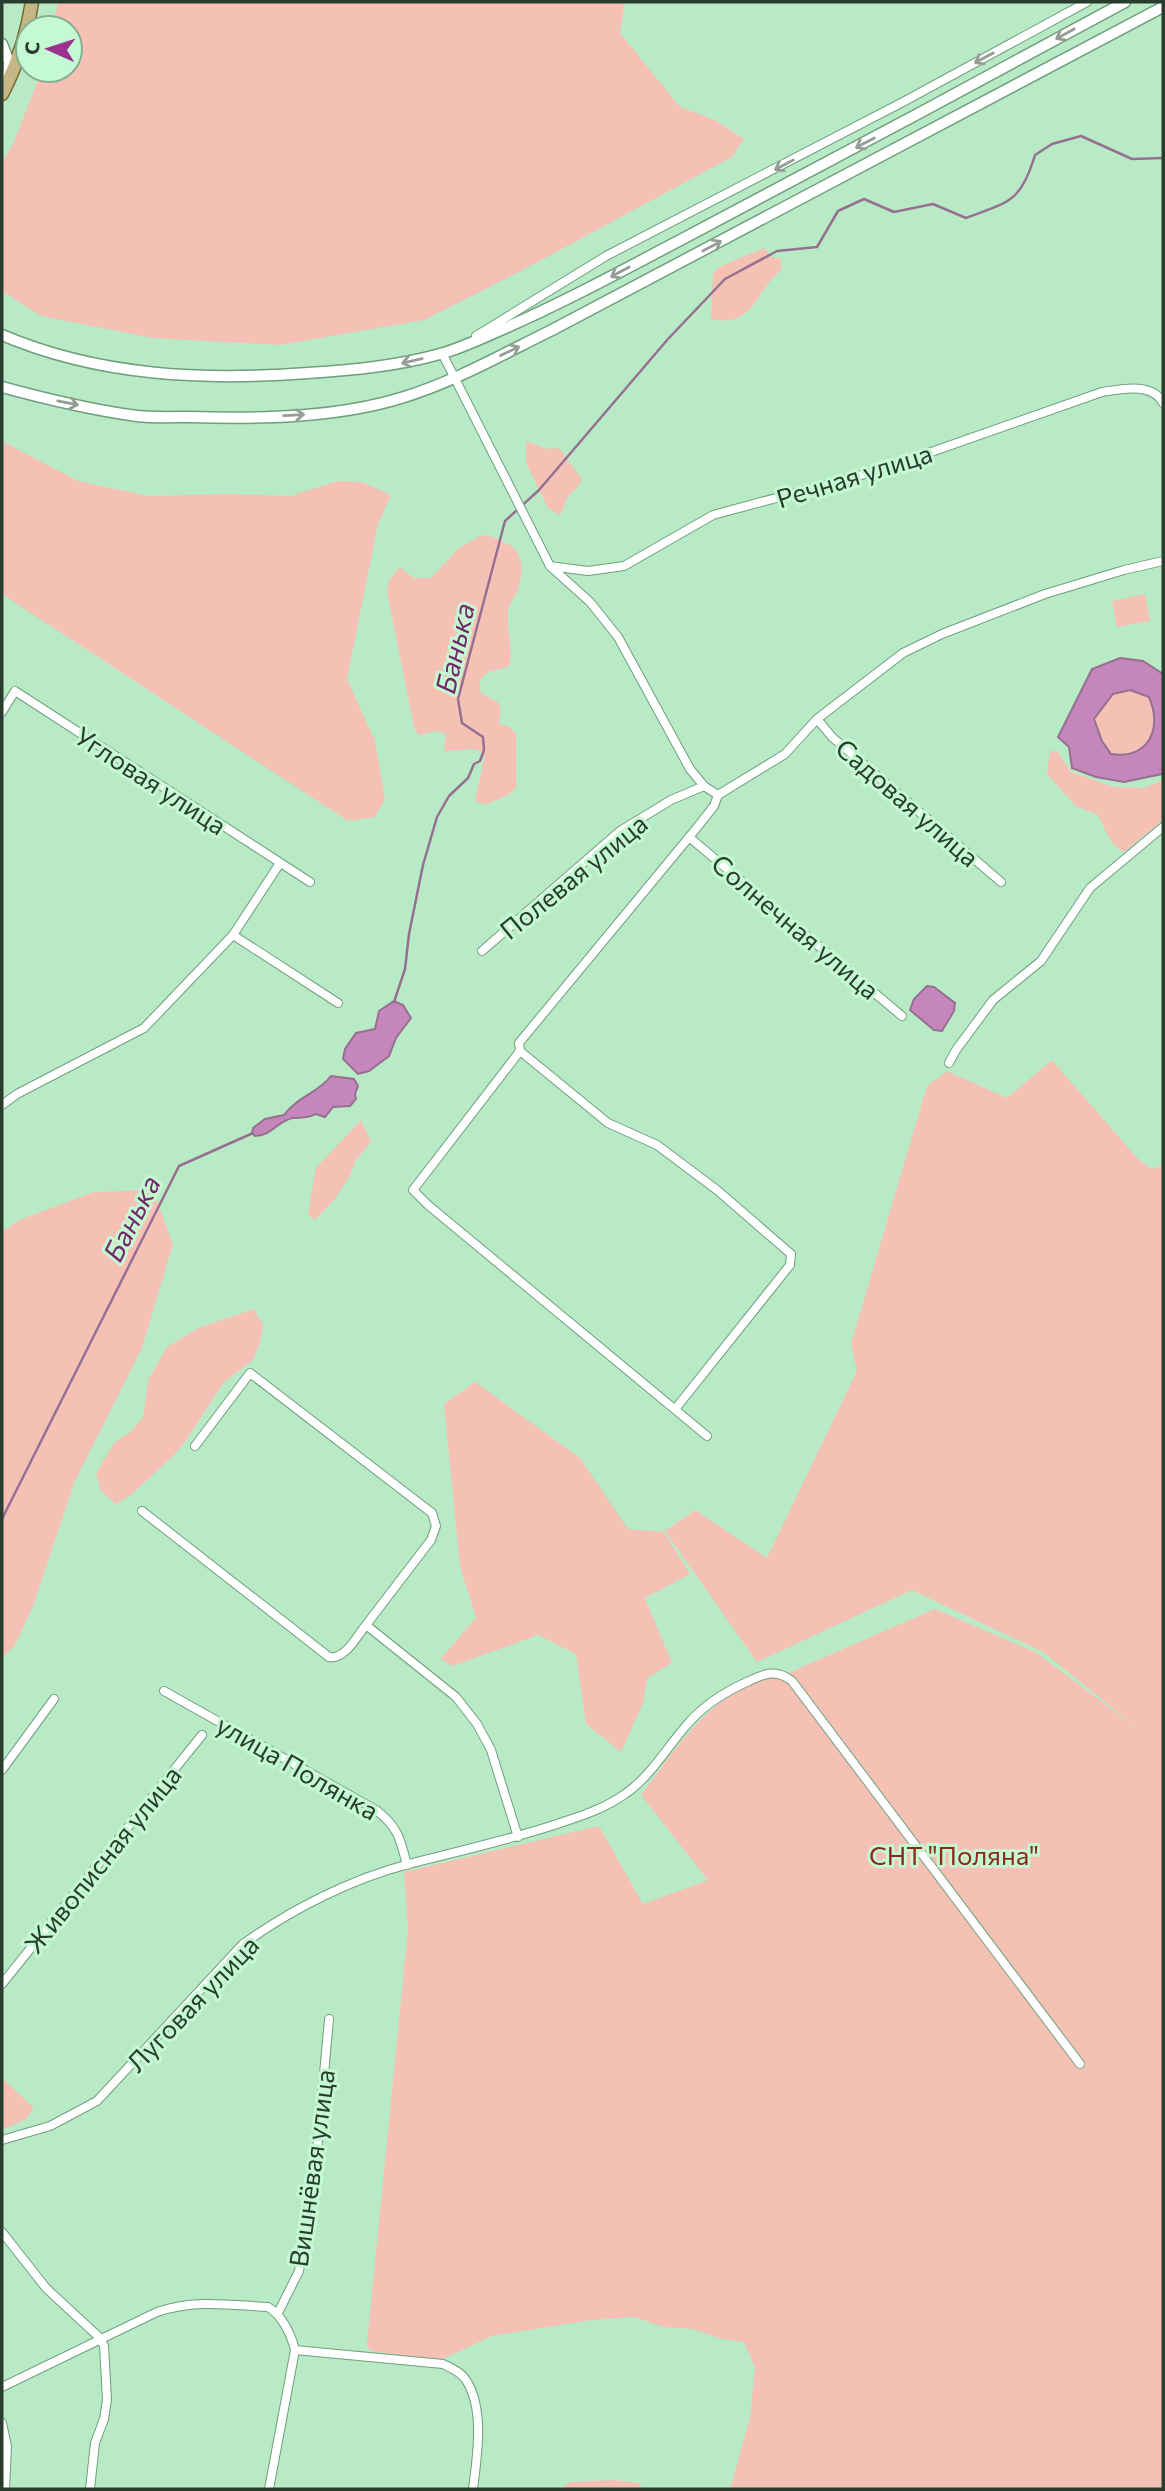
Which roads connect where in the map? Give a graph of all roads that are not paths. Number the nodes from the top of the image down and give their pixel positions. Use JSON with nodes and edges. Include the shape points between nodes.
{"nodes":[{"id":1,"x":32,"y":2,"type":"edge"},
{"id":2,"x":1087,"y":2,"type":"edge"},
{"id":3,"x":1125,"y":2,"type":"edge"},
{"id":4,"x":1163,"y":7,"type":"edge"},
{"id":5,"x":2,"y":44,"type":"edge"},
{"id":6,"x":4,"y":91,"type":"edge"},
{"id":7,"x":2,"y":335,"type":"edge"},
{"id":8,"x":456,"y":349,"type":"junction"},
{"id":9,"x":442,"y":353,"type":"junction"},
{"id":10,"x":454,"y":378,"type":"junction"},
{"id":11,"x":2,"y":387,"type":"edge"},
{"id":12,"x":1162,"y":401,"type":"edge"},
{"id":13,"x":1163,"y":561,"type":"edge"},
{"id":14,"x":550,"y":566,"type":"junction"},
{"id":15,"x":2,"y":712,"type":"edge"},
{"id":16,"x":817,"y":719,"type":"junction"},
{"id":17,"x":704,"y":786,"type":"junction"},
{"id":18,"x":718,"y":795,"type":"junction"},
{"id":19,"x":1163,"y":827,"type":"edge"},
{"id":20,"x":689,"y":837,"type":"junction"},
{"id":21,"x":280,"y":863,"type":"junction"},
{"id":22,"x":310,"y":882,"type":"dead end"},
{"id":23,"x":1001,"y":882,"type":"dead end"},
{"id":24,"x":233,"y":935,"type":"junction"},
{"id":25,"x":482,"y":951,"type":"dead end"},
{"id":26,"x":338,"y":1003,"type":"dead end"},
{"id":27,"x":902,"y":1016,"type":"dead end"},
{"id":28,"x":520,"y":1051,"type":"junction"},
{"id":29,"x":949,"y":1063,"type":"dead end"},
{"id":30,"x":2,"y":1105,"type":"edge"},
{"id":31,"x":676,"y":1408,"type":"junction"},
{"id":32,"x":707,"y":1436,"type":"dead end"},
{"id":33,"x":195,"y":1446,"type":"dead end"},
{"id":34,"x":142,"y":1511,"type":"dead end"},
{"id":35,"x":366,"y":1625,"type":"junction"},
{"id":36,"x":164,"y":1691,"type":"dead end"},
{"id":37,"x":54,"y":1699,"type":"dead end"},
{"id":38,"x":202,"y":1734,"type":"dead end"},
{"id":39,"x":2,"y":1770,"type":"edge"},
{"id":40,"x":519,"y":1837,"type":"junction"},
{"id":41,"x":407,"y":1865,"type":"junction"},
{"id":42,"x":2,"y":1984,"type":"edge"},
{"id":43,"x":330,"y":2019,"type":"dead end"},
{"id":44,"x":1080,"y":2064,"type":"dead end"},
{"id":45,"x":2,"y":2140,"type":"edge"},
{"id":46,"x":2,"y":2232,"type":"edge"},
{"id":47,"x":278,"y":2313,"type":"junction"},
{"id":48,"x":100,"y":2338,"type":"junction"},
{"id":49,"x":295,"y":2350,"type":"junction"},
{"id":50,"x":2,"y":2387,"type":"edge"},
{"id":51,"x":2,"y":2423,"type":"edge"},
{"id":52,"x":5,"y":2489,"type":"edge"},
{"id":53,"x":90,"y":2489,"type":"edge"},
{"id":54,"x":269,"y":2489,"type":"edge"},
{"id":55,"x":473,"y":2489,"type":"edge"}],
"edges":[{"from":1,"to":6,"type":"main road","via":[[19,55]]},
{"from":2,"to":8,"type":"street","one_way":true,"via":[[606,256]]},
{"from":3,"to":8,"type":"street","one_way":true,"via":[[554,307]]},
{"from":10,"to":4,"type":"street","one_way":true},
{"from":5,"to":6,"type":"street","via":[[9,62]]},
{"from":9,"to":7,"type":"street","one_way":true,"via":[[351,370],[231,378],[153,374],[91,363]]},
{"from":8,"to":9,"type":"street"},
{"from":9,"to":10,"type":"street"},
{"from":11,"to":10,"type":"street","one_way":true,"via":[[138,416],[216,418],[346,410],[401,398]]},
{"from":10,"to":14,"type":"street"},
{"from":12,"to":14,"type":"street","name":"Речная улица","via":[[1138,388],[1102,392],[880,470],[713,515],[624,566],[589,571]]},
{"from":13,"to":16,"type":"street","via":[[1045,594],[942,634],[904,653]]},
{"from":14,"to":17,"type":"street","via":[[590,602],[618,636],[665,726]]},
{"from":15,"to":21,"type":"street","name":"Угловая улица","via":[[15,691]]},
{"from":16,"to":18,"type":"street","via":[[785,754]]},
{"from":16,"to":23,"type":"street","name":"Садовая улица","via":[[868,769]]},
{"from":17,"to":18,"type":"street"},
{"from":17,"to":25,"type":"street","name":"Полевая улица","via":[[620,831]]},
{"from":18,"to":20,"type":"street"},
{"from":19,"to":29,"type":"street","via":[[1090,888],[1041,961],[993,1000]]},
{"from":20,"to":27,"type":"street","name":"Солнечная улица"},
{"from":20,"to":28,"type":"street","via":[[519,1043]]},
{"from":21,"to":22,"type":"street","name":"Угловая улица"},
{"from":21,"to":24,"type":"street"},
{"from":24,"to":26,"type":"street"},
{"from":24,"to":30,"type":"street","via":[[144,1028]]},
{"from":28,"to":31,"type":"street","via":[[413,1190]]},
{"from":28,"to":31,"type":"street","via":[[608,1123],[657,1145],[791,1254],[790,1265]]},
{"from":31,"to":32,"type":"street"},
{"from":33,"to":35,"type":"street","via":[[250,1373],[432,1513],[436,1526],[431,1540]]},
{"from":34,"to":35,"type":"street","via":[[329,1657],[341,1655]]},
{"from":35,"to":40,"type":"street","via":[[456,1697],[477,1724],[491,1750]]},
{"from":36,"to":41,"type":"street","name":"улица Полянка","via":[[376,1810],[398,1832]]},
{"from":37,"to":39,"type":"street"},
{"from":38,"to":42,"type":"street","name":"Живописная улица"},
{"from":40,"to":41,"type":"street","name":"Луговая улица"},
{"from":40,"to":44,"type":"street","name":"Луговая улица","via":[[590,1813],[627,1793],[702,1709],[759,1676],[785,1675]]},
{"from":41,"to":45,"type":"street","name":"Луговая улица","via":[[346,1886],[268,1926],[228,1959],[97,2101],[50,2126]]},
{"from":43,"to":47,"type":"street","name":"Вишнёвая улица","via":[[315,2172],[299,2271]]},
{"from":46,"to":48,"type":"street","via":[[46,2288]]},
{"from":47,"to":48,"type":"street","via":[[268,2307],[199,2302],[157,2312]]},
{"from":47,"to":49,"type":"street"},
{"from":48,"to":50,"type":"street"},
{"from":48,"to":53,"type":"street","via":[[106,2357],[107,2400],[95,2443]]},
{"from":49,"to":54,"type":"street"},
{"from":49,"to":55,"type":"street","via":[[443,2364],[454,2369],[466,2380],[475,2406],[478,2428]]},
{"from":51,"to":52,"type":"street","via":[[7,2446]]}]}
